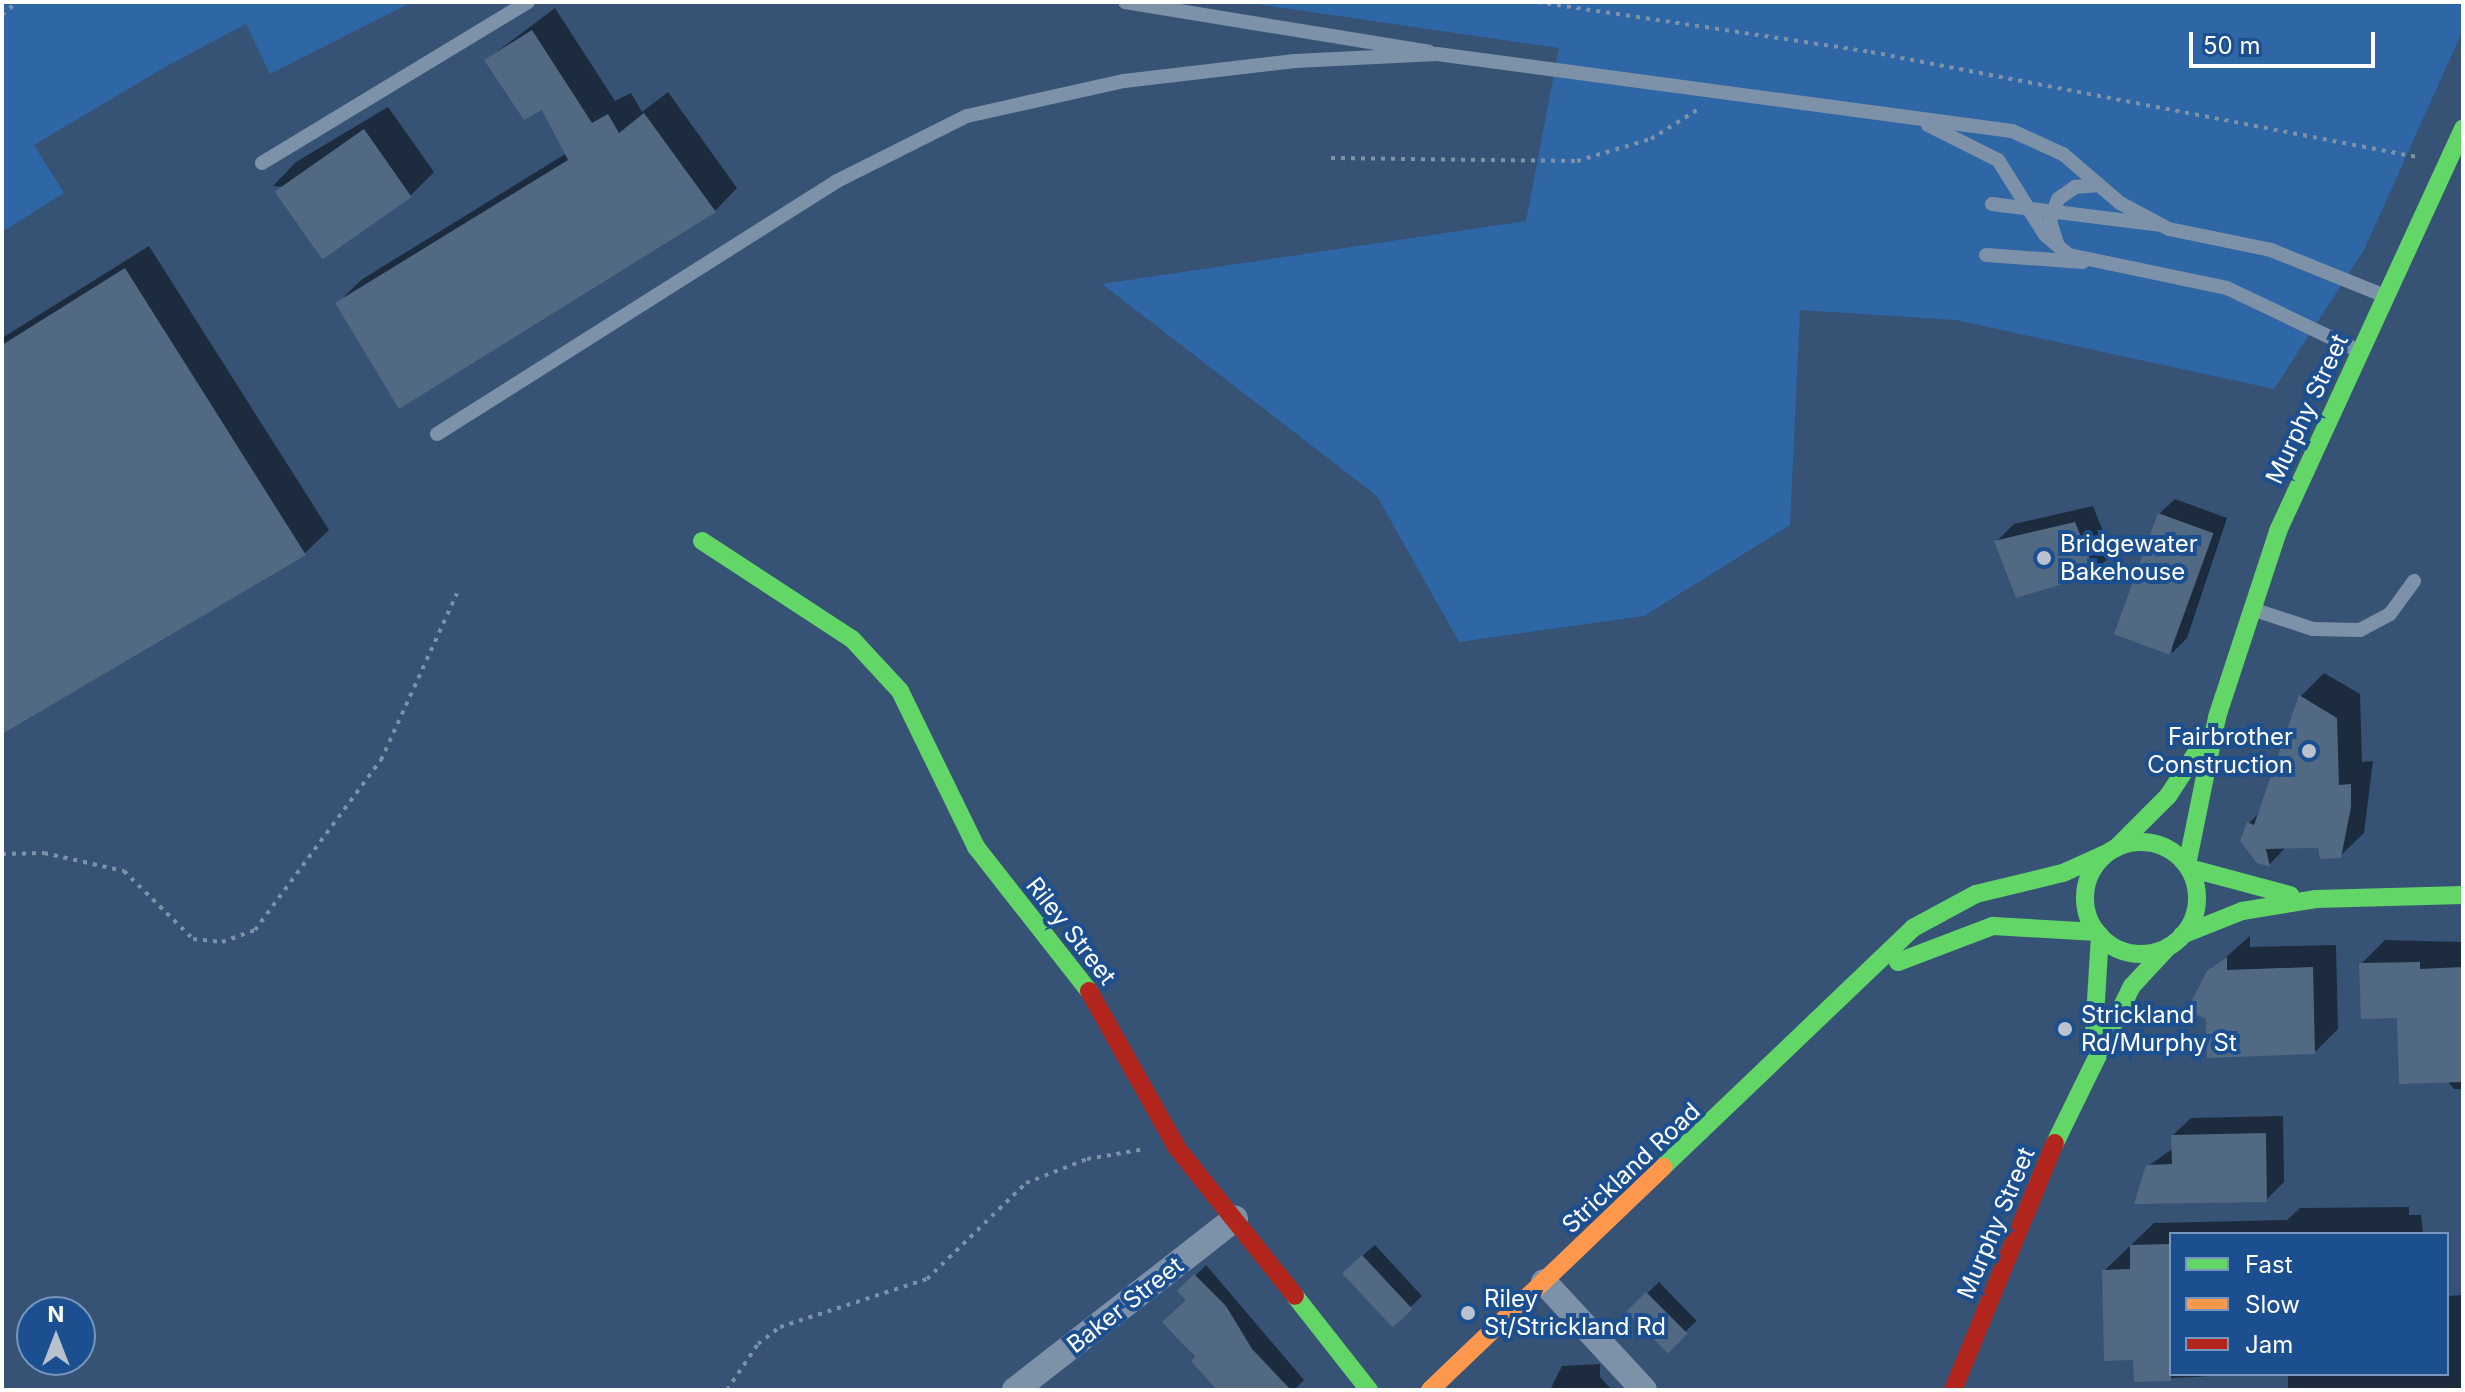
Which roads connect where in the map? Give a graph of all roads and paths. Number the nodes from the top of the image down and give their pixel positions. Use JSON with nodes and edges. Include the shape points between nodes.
{"nodes":[{"id":1,"x":17,"y":2,"type":"edge"},
{"id":2,"x":528,"y":2,"type":"edge"},
{"id":3,"x":1125,"y":2,"type":"edge"},
{"id":4,"x":1537,"y":2,"type":"edge"},
{"id":5,"x":2,"y":15,"type":"edge"},
{"id":6,"x":1437,"y":54,"type":"junction"},
{"id":7,"x":1719,"y":89,"type":"junction"},
{"id":8,"x":1915,"y":120,"type":"junction"},
{"id":9,"x":2463,"y":129,"type":"edge"},
{"id":10,"x":1331,"y":158,"type":"dead end"},
{"id":11,"x":262,"y":163,"type":"dead end"},
{"id":12,"x":2447,"y":163,"type":"junction"},
{"id":13,"x":2099,"y":185,"type":"junction"},
{"id":14,"x":1992,"y":204,"type":"dead end"},
{"id":15,"x":2032,"y":210,"type":"junction"},
{"id":16,"x":2051,"y":214,"type":"junction"},
{"id":17,"x":2161,"y":225,"type":"junction"},
{"id":18,"x":2062,"y":250,"type":"junction"},
{"id":19,"x":1986,"y":255,"type":"dead end"},
{"id":20,"x":2084,"y":262,"type":"junction"},
{"id":21,"x":2386,"y":296,"type":"junction"},
{"id":22,"x":2359,"y":351,"type":"junction"},
{"id":23,"x":437,"y":434,"type":"dead end"},
{"id":24,"x":702,"y":541,"type":"dead end"},
{"id":25,"x":2414,"y":581,"type":"dead end"},
{"id":26,"x":457,"y":593,"type":"dead end"},
{"id":27,"x":2251,"y":609,"type":"junction"},
{"id":28,"x":2217,"y":717,"type":"junction"},
{"id":29,"x":2112,"y":850,"type":"junction"},
{"id":30,"x":2,"y":854,"type":"edge"},
{"id":31,"x":2188,"y":867,"type":"junction"},
{"id":32,"x":2463,"y":895,"type":"edge"},
{"id":33,"x":2316,"y":899,"type":"junction"},
{"id":34,"x":2098,"y":934,"type":"junction"},
{"id":35,"x":2176,"y":941,"type":"junction"},
{"id":36,"x":1864,"y":981,"type":"junction"},
{"id":37,"x":2083,"y":1075,"type":"junction"},
{"id":38,"x":1177,"y":1148,"type":"junction"},
{"id":39,"x":1235,"y":1219,"type":"junction"},
{"id":40,"x":1544,"y":1282,"type":"junction"},
{"id":41,"x":727,"y":1390,"type":"edge"},
{"id":42,"x":1015,"y":1390,"type":"edge"},
{"id":43,"x":1369,"y":1390,"type":"edge"},
{"id":44,"x":1430,"y":1390,"type":"edge"},
{"id":45,"x":1644,"y":1390,"type":"edge"},
{"id":46,"x":1953,"y":1390,"type":"edge"}],
"edges":[{"from":1,"to":5,"type":"path"},
{"from":2,"to":11,"type":"lane"},
{"from":3,"to":6,"type":"lane"},
{"from":4,"to":12,"type":"path","via":[[1871,52]]},
{"from":6,"to":7,"type":"lane"},
{"from":6,"to":23,"type":"lane","via":[[1124,81],[967,116],[837,181]]},
{"from":7,"to":8,"type":"lane"},
{"from":7,"to":10,"type":"path","via":[[1671,130],[1577,161]]},
{"from":8,"to":13,"type":"lane","via":[[2024,134]]},
{"from":8,"to":15,"type":"lane","via":[[1998,160]]},
{"from":9,"to":12,"type":"street","name":"Murphy Street"},
{"from":12,"to":21,"type":"street","name":"Murphy Street"},
{"from":13,"to":16,"type":"lane","via":[[2062,193]]},
{"from":13,"to":17,"type":"lane"},
{"from":14,"to":15,"type":"lane"},
{"from":15,"to":16,"type":"lane"},
{"from":15,"to":18,"type":"lane"},
{"from":16,"to":17,"type":"lane"},
{"from":16,"to":18,"type":"lane"},
{"from":17,"to":21,"type":"lane","via":[[2283,254]]},
{"from":18,"to":20,"type":"lane"},
{"from":19,"to":20,"type":"lane"},
{"from":20,"to":22,"type":"lane","via":[[2227,288]]},
{"from":21,"to":22,"type":"street","name":"Murphy Street"},
{"from":22,"to":27,"type":"street","name":"Murphy Street"},
{"from":24,"to":38,"type":"street","name":"Riley Street","via":[[852,639],[900,691],[976,847],[1127,1044]]},
{"from":25,"to":27,"type":"lane","via":[[2390,614],[2360,630],[2313,629]]},
{"from":26,"to":30,"type":"path","via":[[381,760],[255,930],[222,942],[193,939],[124,871],[44,853]]},
{"from":27,"to":28,"type":"street","name":"Murphy Street"},
{"from":28,"to":29,"type":"street","name":"Murphy Street","via":[[2169,795]]},
{"from":28,"to":31,"type":"street","name":"Murphy Street"},
{"from":29,"to":31,"type":"street","via":[[2155,844]]},
{"from":29,"to":34,"type":"street","via":[[2085,890]]},
{"from":29,"to":36,"type":"street","name":"Strickland Road","via":[[1949,906],[1913,928]]},
{"from":31,"to":33,"type":"street"},
{"from":31,"to":35,"type":"street","via":[[2197,903]]},
{"from":32,"to":33,"type":"street"},
{"from":33,"to":35,"type":"street","via":[[2242,911]]},
{"from":34,"to":35,"type":"street","via":[[2133,953]]},
{"from":34,"to":36,"type":"street","name":"Strickland Road","via":[[1993,926],[1950,937]]},
{"from":34,"to":37,"type":"street","name":"Murphy Street","via":[[2100,1004]]},
{"from":35,"to":37,"type":"street","name":"Murphy Street","via":[[2132,986]]},
{"from":36,"to":40,"type":"street","name":"Strickland Road"},
{"from":37,"to":46,"type":"street","name":"Murphy Street"},
{"from":38,"to":39,"type":"street","name":"Riley Street"},
{"from":38,"to":41,"type":"path","via":[[1111,1153],[1026,1183],[927,1279],[780,1327],[758,1344]]},
{"from":39,"to":42,"type":"street","name":"Baker Street"},
{"from":39,"to":43,"type":"street","name":"Riley Street"},
{"from":40,"to":44,"type":"street","name":"Strickland Road"},
{"from":40,"to":45,"type":"street"}]}
